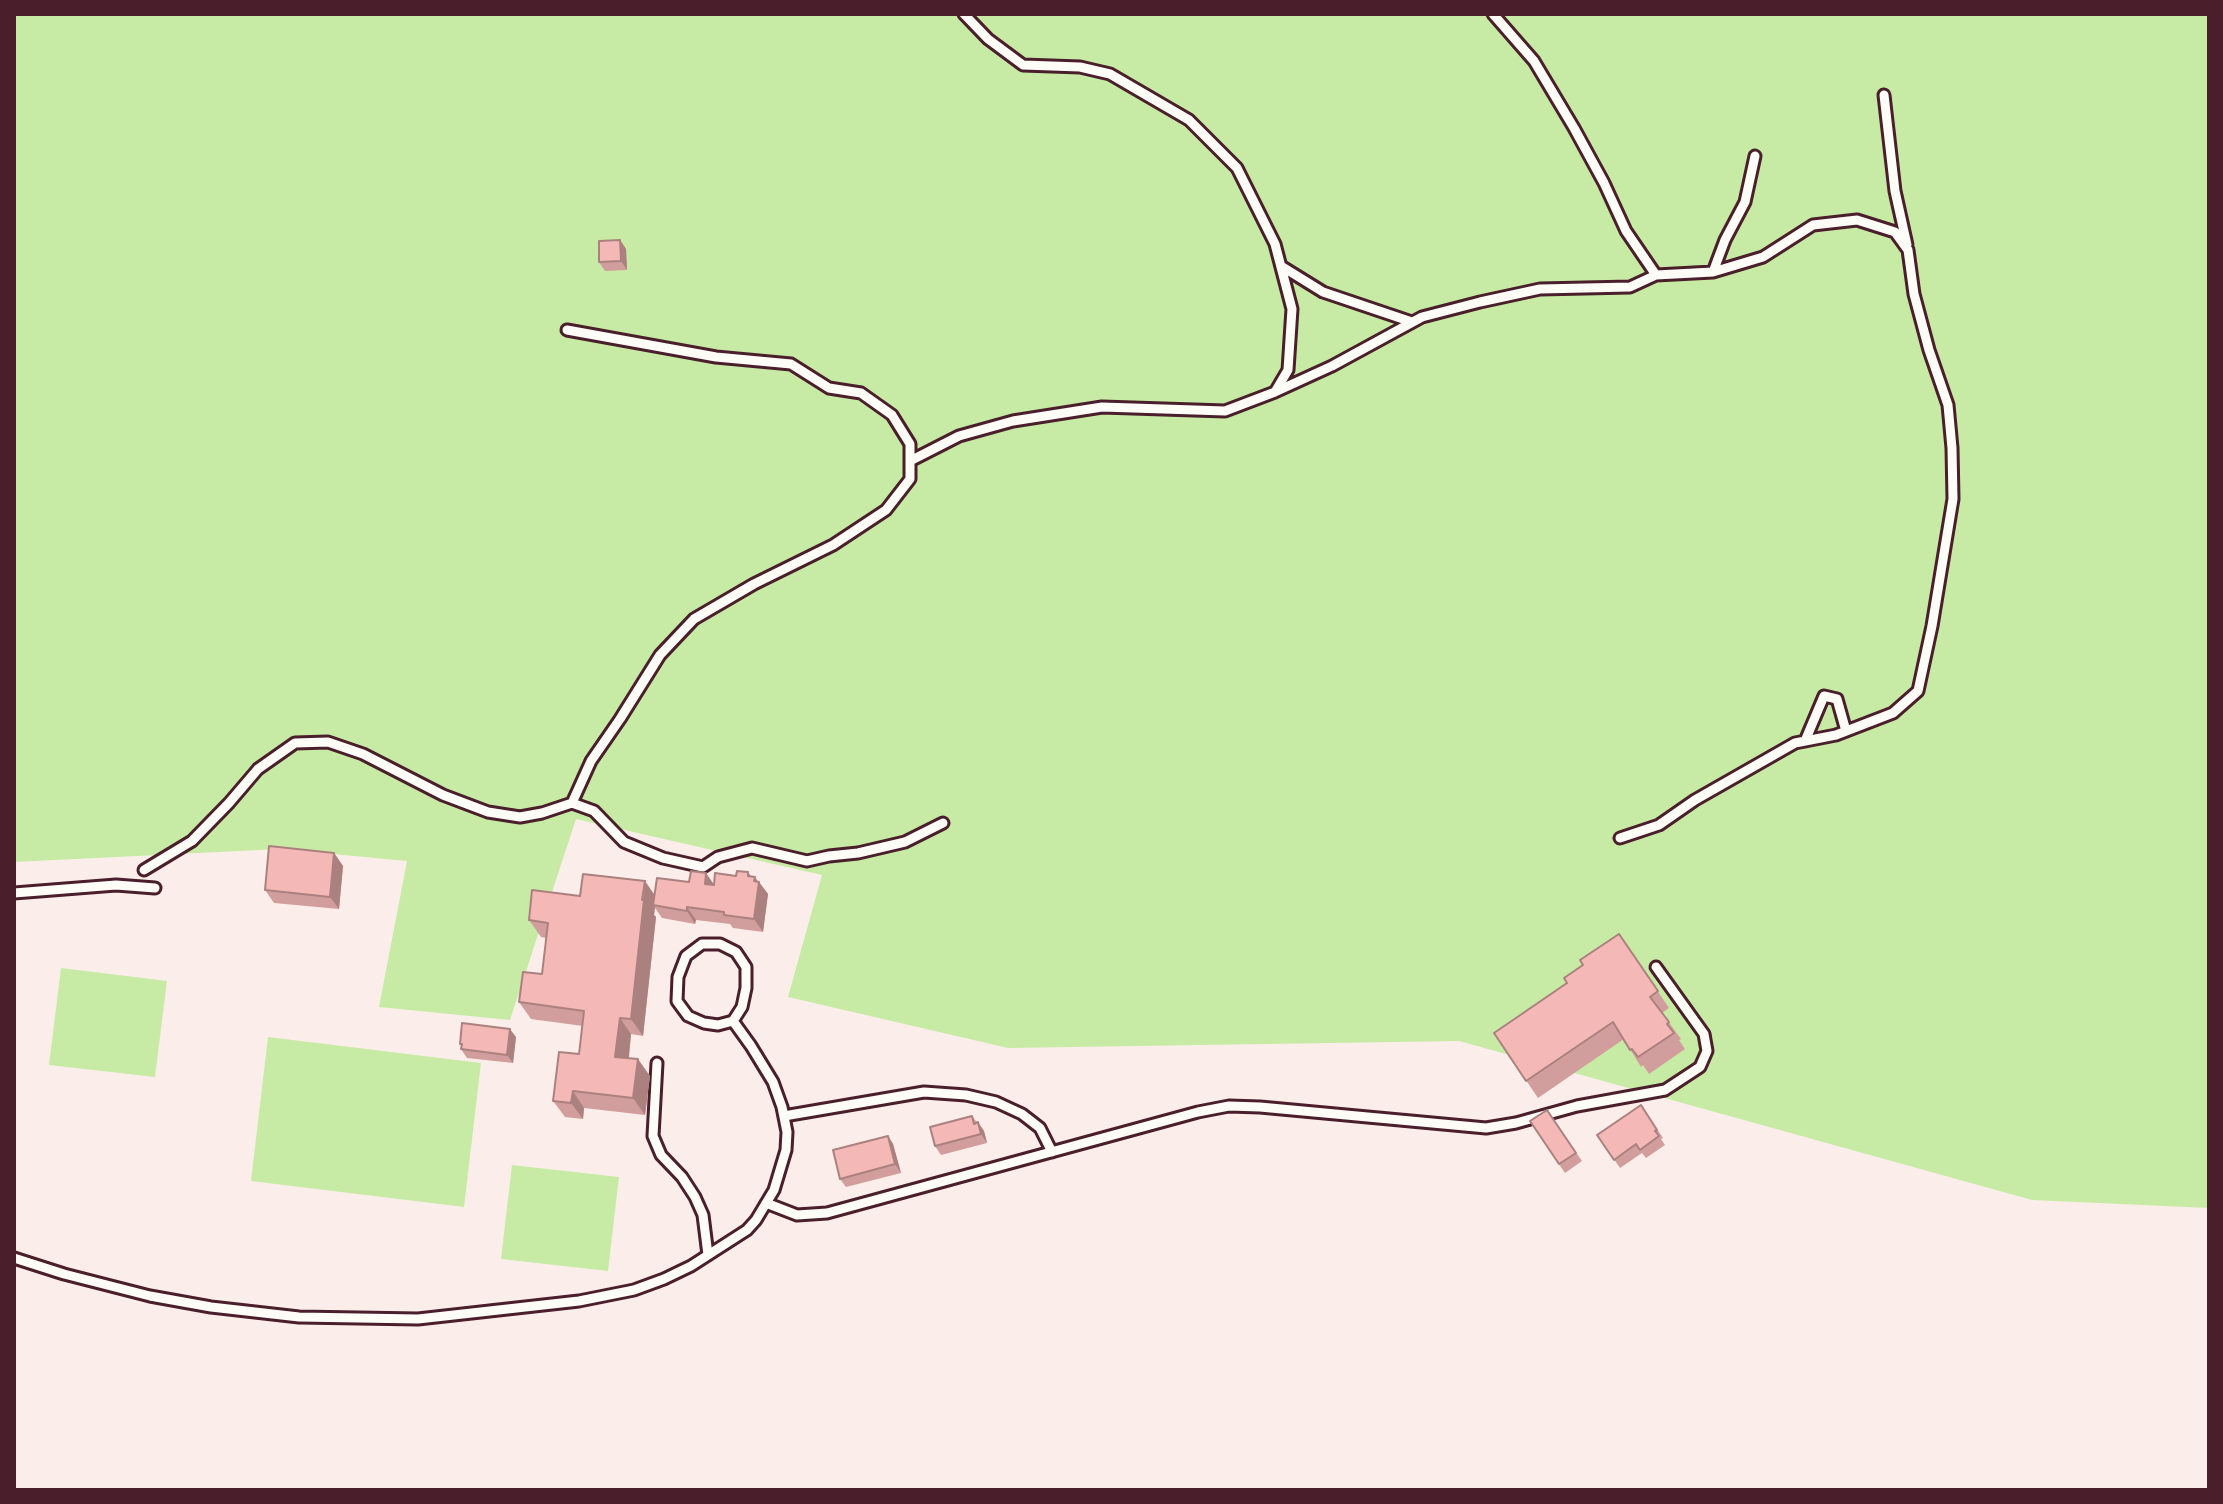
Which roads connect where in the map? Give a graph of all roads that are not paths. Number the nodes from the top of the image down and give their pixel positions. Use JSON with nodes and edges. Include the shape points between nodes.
{"nodes":[{"id":1,"x":964,"y":14,"type":"edge"},
{"id":2,"x":1493,"y":14,"type":"edge"},
{"id":3,"x":1884,"y":95,"type":"dead end"},
{"id":4,"x":1755,"y":156,"type":"dead end"},
{"id":5,"x":1908,"y":250,"type":"junction"},
{"id":6,"x":1281,"y":266,"type":"junction"},
{"id":7,"x":1713,"y":272,"type":"junction"},
{"id":8,"x":1656,"y":275,"type":"junction"},
{"id":9,"x":1412,"y":322,"type":"junction"},
{"id":10,"x":567,"y":330,"type":"dead end"},
{"id":11,"x":1275,"y":392,"type":"junction"},
{"id":12,"x":910,"y":461,"type":"junction"},
{"id":13,"x":1846,"y":731,"type":"junction"},
{"id":14,"x":1805,"y":741,"type":"junction"},
{"id":15,"x":572,"y":803,"type":"junction"},
{"id":16,"x":943,"y":823,"type":"dead end"},
{"id":17,"x":1620,"y":838,"type":"dead end"},
{"id":18,"x":144,"y":870,"type":"dead end"},
{"id":19,"x":155,"y":888,"type":"dead end"},
{"id":20,"x":14,"y":893,"type":"edge"},
{"id":21,"x":1656,"y":967,"type":"dead end"},
{"id":22,"x":733,"y":1021,"type":"junction"},
{"id":23,"x":657,"y":1063,"type":"dead end"},
{"id":24,"x":784,"y":1116,"type":"junction"},
{"id":25,"x":1052,"y":1152,"type":"junction"},
{"id":26,"x":766,"y":1203,"type":"junction"},
{"id":27,"x":708,"y":1255,"type":"junction"},
{"id":28,"x":14,"y":1258,"type":"edge"}],
"edges":[{"from":1,"to":6,"type":"lane","via":[[1023,65],[1110,74],[1189,120],[1237,168]]},
{"from":2,"to":8,"type":"lane","via":[[1534,61],[1626,231]]},
{"from":3,"to":5,"type":"lane"},
{"from":4,"to":7,"type":"lane","via":[[1745,202]]},
{"from":5,"to":7,"type":"lane","via":[[1895,232],[1857,220],[1842,221],[1813,225],[1763,257]]},
{"from":5,"to":13,"type":"lane","via":[[1914,294],[1948,405],[1953,499],[1918,691],[1893,713]]},
{"from":6,"to":9,"type":"lane","via":[[1323,292]]},
{"from":6,"to":11,"type":"lane","via":[[1292,309],[1288,370]]},
{"from":7,"to":8,"type":"lane"},
{"from":8,"to":9,"type":"lane","via":[[1630,287],[1540,289]]},
{"from":9,"to":11,"type":"lane"},
{"from":10,"to":12,"type":"lane","via":[[716,357],[791,364],[829,388],[861,393],[892,415],[910,444]]},
{"from":11,"to":12,"type":"lane","via":[[1225,411],[1102,407],[1013,421],[959,436]]},
{"from":12,"to":15,"type":"lane","via":[[910,479],[886,510],[833,545],[694,619],[660,655],[591,761]]},
{"from":13,"to":14,"type":"lane"},
{"from":13,"to":14,"type":"lane","via":[[1837,699],[1824,696]]},
{"from":14,"to":17,"type":"lane","via":[[1736,776],[1659,825]]},
{"from":15,"to":16,"type":"lane","via":[[594,811],[624,842],[703,867],[752,848],[807,861],[858,853],[905,842]]},
{"from":15,"to":18,"type":"lane","via":[[520,817],[488,812],[351,750],[328,742],[295,743],[258,769],[192,841]]},
{"from":19,"to":20,"type":"lane","via":[[116,885]]},
{"from":21,"to":25,"type":"lane","via":[[1704,1034],[1707,1051],[1700,1067],[1665,1090],[1486,1128],[1229,1106]]},
{"from":22,"to":22,"type":"lane","via":[[742,1007],[746,967],[736,952],[720,944],[702,944],[686,956],[677,1001],[688,1016],[704,1023]]},
{"from":22,"to":24,"type":"lane","via":[[773,1082]]},
{"from":23,"to":27,"type":"lane","via":[[653,1136],[661,1155],[695,1197]]},
{"from":24,"to":25,"type":"lane","via":[[924,1092],[966,1095],[1022,1114],[1040,1128]]},
{"from":24,"to":26,"type":"lane","via":[[786,1150]]},
{"from":25,"to":26,"type":"lane","via":[[827,1213],[797,1215]]},
{"from":26,"to":27,"type":"lane","via":[[747,1230]]},
{"from":27,"to":28,"type":"lane","via":[[634,1290],[418,1319],[299,1317],[211,1307],[150,1296]]}]}
